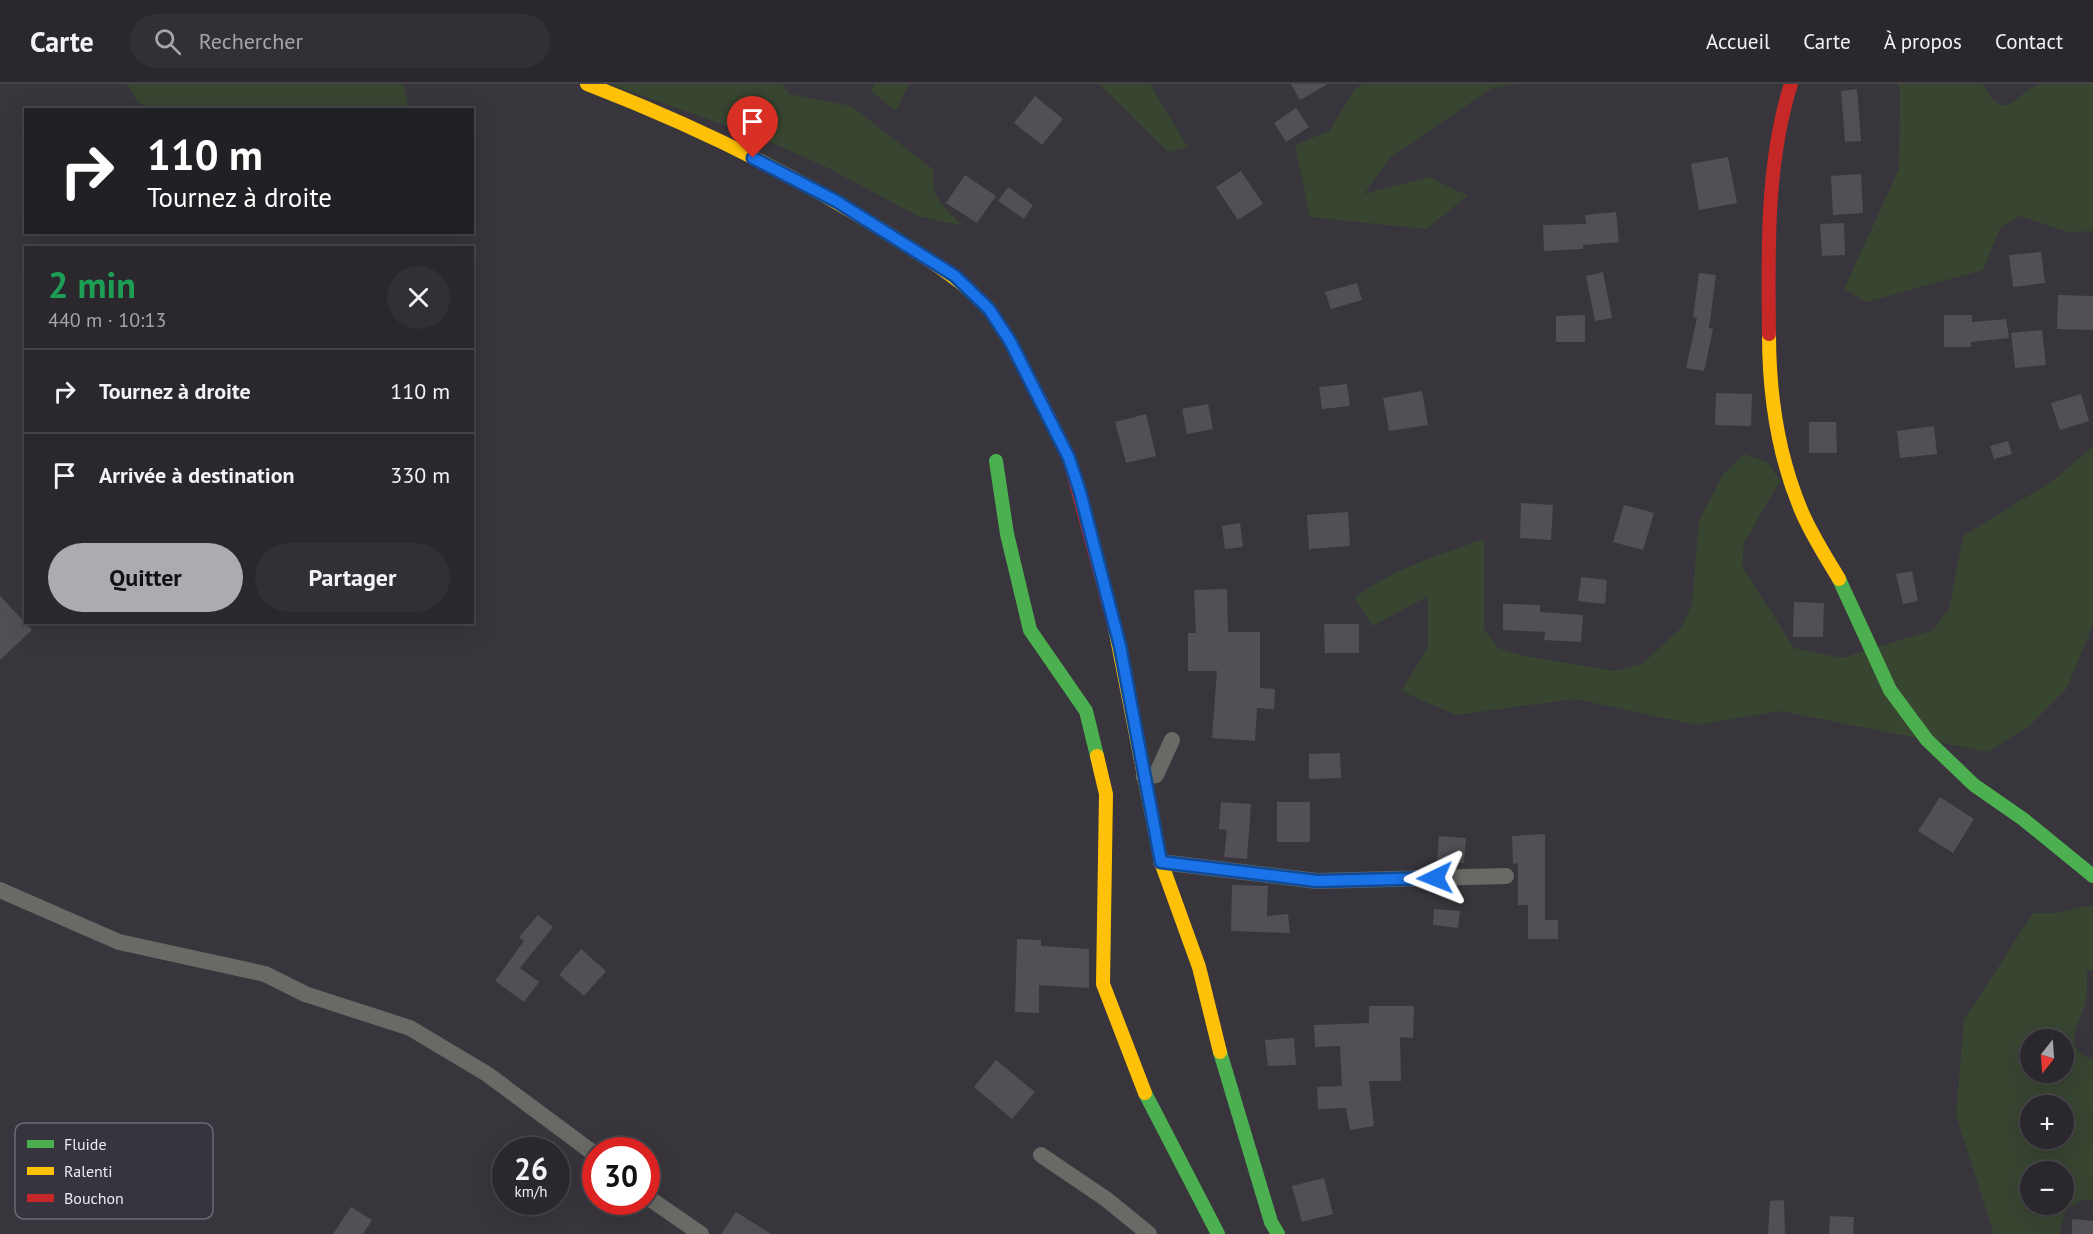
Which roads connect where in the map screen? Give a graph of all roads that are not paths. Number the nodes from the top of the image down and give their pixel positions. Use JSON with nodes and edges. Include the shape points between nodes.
{"nodes":[{"id":1,"x":587,"y":84,"type":"edge"},
{"id":2,"x":1791,"y":84,"type":"edge"},
{"id":3,"x":996,"y":461,"type":"dead end"},
{"id":4,"x":1172,"y":740,"type":"dead end"},
{"id":5,"x":1144,"y":777,"type":"junction"},
{"id":6,"x":1161,"y":862,"type":"junction"},
{"id":7,"x":1506,"y":876,"type":"dead end"},
{"id":8,"x":2093,"y":876,"type":"edge"},
{"id":9,"x":0,"y":890,"type":"edge"},
{"id":10,"x":582,"y":1145,"type":"edge"},
{"id":11,"x":1041,"y":1155,"type":"dead end"},
{"id":12,"x":660,"y":1206,"type":"edge"},
{"id":13,"x":701,"y":1234,"type":"edge"},
{"id":14,"x":1149,"y":1234,"type":"edge"},
{"id":15,"x":1218,"y":1234,"type":"edge"},
{"id":16,"x":1278,"y":1234,"type":"edge"}],
"edges":[{"from":1,"to":5,"type":"street","via":[[670,116],[836,201],[955,276],[989,309],[1027,371],[1072,466],[1120,646]]},
{"from":2,"to":8,"type":"street","via":[[1780,119],[1773,179],[1769,362],[1779,442],[1801,511],[1842,585],[1890,690],[1927,740],[1974,785]]},
{"from":3,"to":15,"type":"street","via":[[1007,534],[1030,630],[1086,711],[1106,794],[1103,984],[1134,1069]]},
{"from":4,"to":5,"type":"street","via":[[1156,776]]},
{"from":5,"to":6,"type":"street"},
{"from":6,"to":7,"type":"street","via":[[1317,881]]},
{"from":6,"to":16,"type":"street","via":[[1199,967],[1227,1082]]},
{"from":9,"to":10,"type":"street","via":[[118,942],[265,974],[305,994],[410,1028],[487,1074]]},
{"from":11,"to":14,"type":"street"},
{"from":12,"to":13,"type":"street"}]}
